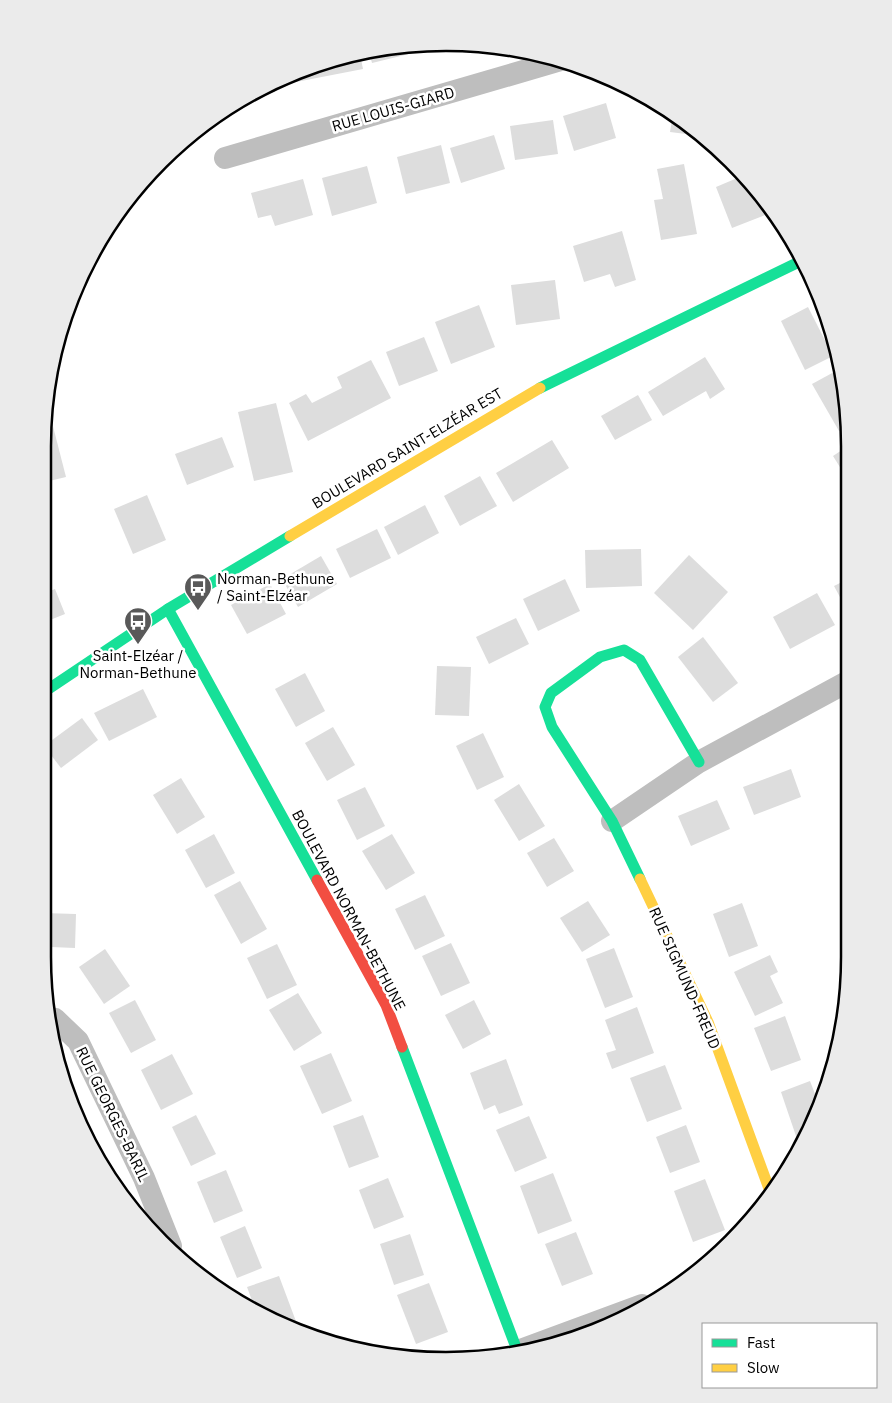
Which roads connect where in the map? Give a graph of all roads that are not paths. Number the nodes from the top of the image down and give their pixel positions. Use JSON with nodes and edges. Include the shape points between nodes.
{"nodes":[{"id":1,"x":546,"y":64,"type":"edge"},
{"id":2,"x":225,"y":158,"type":"dead end"},
{"id":3,"x":796,"y":263,"type":"edge"},
{"id":4,"x":168,"y":608,"type":"junction"},
{"id":5,"x":841,"y":686,"type":"edge"},
{"id":6,"x":51,"y":687,"type":"edge"},
{"id":7,"x":699,"y":762,"type":"junction"},
{"id":8,"x":612,"y":822,"type":"junction"},
{"id":9,"x":57,"y":1021,"type":"edge"},
{"id":10,"x":768,"y":1185,"type":"edge"},
{"id":11,"x":167,"y":1236,"type":"edge"},
{"id":12,"x":601,"y":1320,"type":"edge"},
{"id":13,"x":568,"y":1333,"type":"edge"},
{"id":14,"x":515,"y":1345,"type":"edge"}],
"edges":[{"from":1,"to":2,"type":"street","name":"RUE LOUIS-GIARD"},
{"from":3,"to":4,"type":"street","name":"BOULEVARD SAINT-ELZÉAR EST","via":[[528,394]]},
{"from":4,"to":6,"type":"street","name":"BOULEVARD SAINT-ELZÉAR EST"},
{"from":4,"to":14,"type":"street","name":"BOULEVARD NORMAN-BETHUNE","via":[[386,1005]]},
{"from":5,"to":7,"type":"street"},
{"from":7,"to":8,"type":"street"},
{"from":7,"to":8,"type":"street","name":"RUE SIGMUND-FREUD","via":[[640,660],[624,650],[600,657],[551,692],[545,707],[552,727]]},
{"from":8,"to":10,"type":"street","name":"RUE SIGMUND-FREUD","via":[[708,1022]]},
{"from":9,"to":11,"type":"street","name":"RUE GEORGES-BARIL","via":[[78,1042],[144,1178]]},
{"from":12,"to":13,"type":"street"}]}
